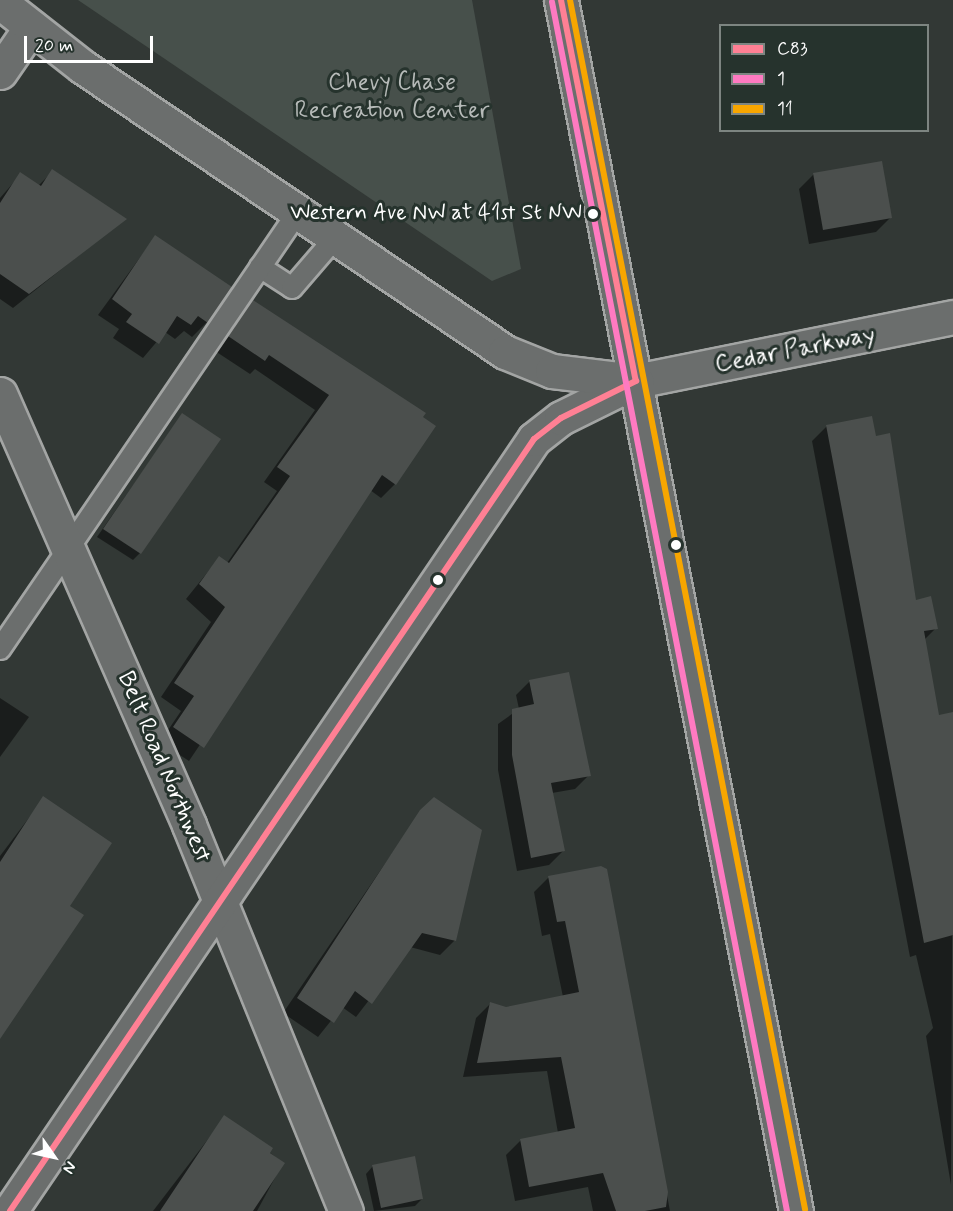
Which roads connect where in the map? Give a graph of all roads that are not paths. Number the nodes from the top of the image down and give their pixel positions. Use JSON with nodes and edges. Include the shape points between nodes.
{"nodes":[{"id":1,"x":561,"y":0,"type":"edge"},
{"id":2,"x":0,"y":2,"type":"edge"},
{"id":3,"x":31,"y":27,"type":"junction"},
{"id":4,"x":0,"y":72,"type":"edge"},
{"id":5,"x":298,"y":213,"type":"junction"},
{"id":6,"x":335,"y":238,"type":"junction"},
{"id":7,"x":260,"y":267,"type":"junction"},
{"id":8,"x":953,"y":317,"type":"edge"},
{"id":9,"x":636,"y":381,"type":"junction"},
{"id":10,"x":0,"y":394,"type":"edge"},
{"id":11,"x":69,"y":547,"type":"junction"},
{"id":12,"x":0,"y":649,"type":"edge"},
{"id":13,"x":220,"y":899,"type":"junction"},
{"id":14,"x":10,"y":1211,"type":"edge"},
{"id":15,"x":346,"y":1211,"type":"edge"},
{"id":16,"x":796,"y":1211,"type":"edge"}],
"edges":[{"from":1,"to":9,"type":"street"},
{"from":2,"to":3,"type":"street"},
{"from":3,"to":4,"type":"street"},
{"from":3,"to":5,"type":"street"},
{"from":5,"to":6,"type":"street"},
{"from":5,"to":7,"type":"lane"},
{"from":6,"to":7,"type":"lane","via":[[292,288]]},
{"from":6,"to":9,"type":"street","via":[[518,358],[575,375]]},
{"from":7,"to":11,"type":"lane"},
{"from":8,"to":9,"type":"street","name":"Cedar Parkway"},
{"from":9,"to":13,"type":"street","via":[[561,418],[534,439]]},
{"from":9,"to":16,"type":"street"},
{"from":10,"to":11,"type":"street","name":"Belt Road Northwest"},
{"from":11,"to":12,"type":"lane"},
{"from":11,"to":13,"type":"street","name":"Belt Road Northwest"},
{"from":13,"to":14,"type":"street"},
{"from":13,"to":15,"type":"street","name":"Belt Road Northwest"}]}
